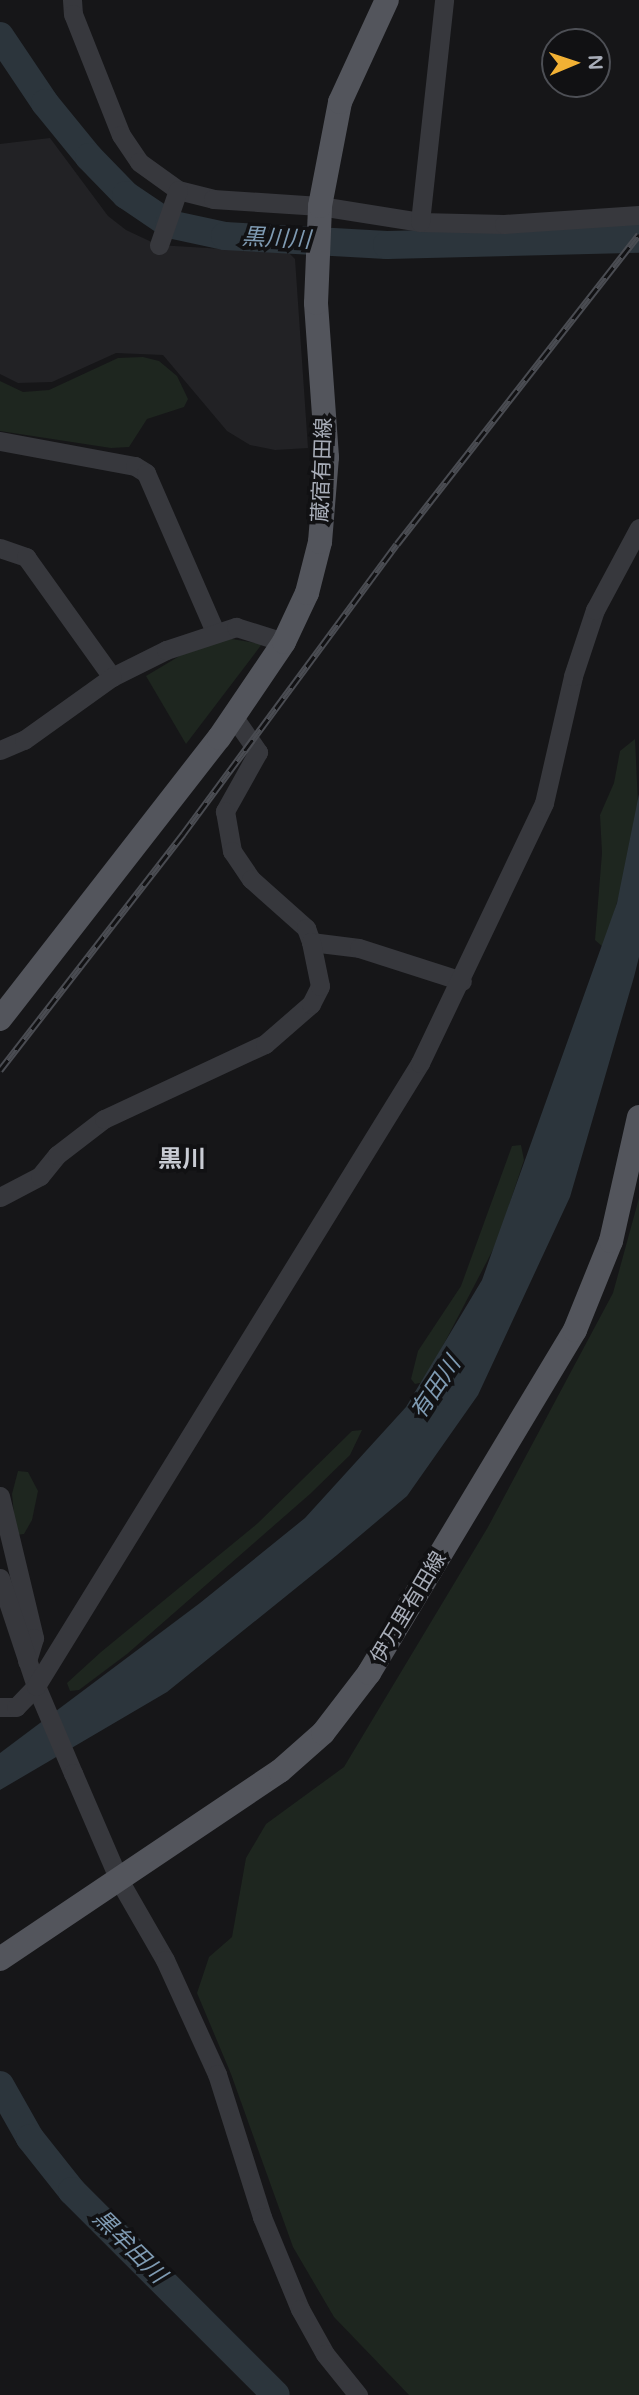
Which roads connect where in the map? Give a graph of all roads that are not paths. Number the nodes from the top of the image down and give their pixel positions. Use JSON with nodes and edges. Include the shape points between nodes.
{"nodes":[{"id":1,"x":72,"y":0,"type":"edge"},
{"id":2,"x":387,"y":0,"type":"edge"},
{"id":3,"x":444,"y":0,"type":"edge"},
{"id":4,"x":178,"y":190,"type":"junction"},
{"id":5,"x":320,"y":206,"type":"junction"},
{"id":6,"x":639,"y":215,"type":"edge"},
{"id":7,"x":420,"y":222,"type":"junction"},
{"id":8,"x":159,"y":245,"type":"dead end"},
{"id":9,"x":0,"y":441,"type":"edge"},
{"id":10,"x":639,"y":528,"type":"edge"},
{"id":11,"x":0,"y":548,"type":"edge"},
{"id":12,"x":215,"y":632,"type":"junction"},
{"id":13,"x":284,"y":642,"type":"junction"},
{"id":14,"x":111,"y":677,"type":"junction"},
{"id":15,"x":233,"y":716,"type":"junction"},
{"id":16,"x":0,"y":750,"type":"edge"},
{"id":17,"x":312,"y":942,"type":"junction"},
{"id":18,"x":462,"y":981,"type":"junction"},
{"id":19,"x":0,"y":1019,"type":"edge"},
{"id":20,"x":639,"y":1117,"type":"edge"},
{"id":21,"x":0,"y":1198,"type":"edge"},
{"id":22,"x":0,"y":1496,"type":"edge"},
{"id":23,"x":0,"y":1578,"type":"edge"},
{"id":24,"x":27,"y":1661,"type":"junction"},
{"id":25,"x":36,"y":1686,"type":"junction"},
{"id":26,"x":0,"y":1707,"type":"edge"},
{"id":27,"x":119,"y":1880,"type":"junction"},
{"id":28,"x":0,"y":1959,"type":"edge"},
{"id":29,"x":358,"y":2395,"type":"edge"}],
"edges":[{"from":1,"to":4,"type":"street","via":[[77,27],[121,135],[139,162]]},
{"from":2,"to":5,"type":"main road","name":"蔵宿有田線","via":[[340,102]]},
{"from":3,"to":7,"type":"street"},
{"from":4,"to":5,"type":"street","via":[[212,199]]},
{"from":4,"to":8,"type":"street"},
{"from":5,"to":7,"type":"street"},
{"from":5,"to":13,"type":"main road","name":"蔵宿有田線","via":[[314,263],[327,457],[325,502],[307,593]]},
{"from":6,"to":7,"type":"street","via":[[504,224]]},
{"from":9,"to":12,"type":"street","via":[[135,466],[146,473]]},
{"from":10,"to":18,"type":"street","via":[[595,610],[573,676],[544,803]]},
{"from":11,"to":14,"type":"street","via":[[26,557]]},
{"from":12,"to":13,"type":"street","via":[[236,627]]},
{"from":12,"to":14,"type":"street"},
{"from":13,"to":15,"type":"main road","name":"蔵宿有田線"},
{"from":14,"to":16,"type":"street","via":[[24,740]]},
{"from":15,"to":17,"type":"street","via":[[258,752],[225,811],[232,850],[251,879],[306,928]]},
{"from":15,"to":19,"type":"main road","name":"蔵宿有田線"},
{"from":17,"to":18,"type":"street","via":[[359,948]]},
{"from":17,"to":21,"type":"street","via":[[320,986],[311,1004],[265,1044],[104,1119],[57,1155],[40,1176]]},
{"from":18,"to":25,"type":"street","via":[[376,1139]]},
{"from":20,"to":27,"type":"main road","name":"伊万里有田線","via":[[611,1241],[575,1330],[369,1673],[324,1733],[280,1772]]},
{"from":22,"to":24,"type":"street","via":[[34,1638]]},
{"from":23,"to":24,"type":"street"},
{"from":24,"to":25,"type":"street"},
{"from":25,"to":26,"type":"street","via":[[16,1707]]},
{"from":25,"to":27,"type":"street"},
{"from":27,"to":28,"type":"main road","name":"伊万里有田線"},
{"from":27,"to":29,"type":"street","via":[[165,1960],[217,2074],[262,2217],[300,2309],[326,2354]]}]}
